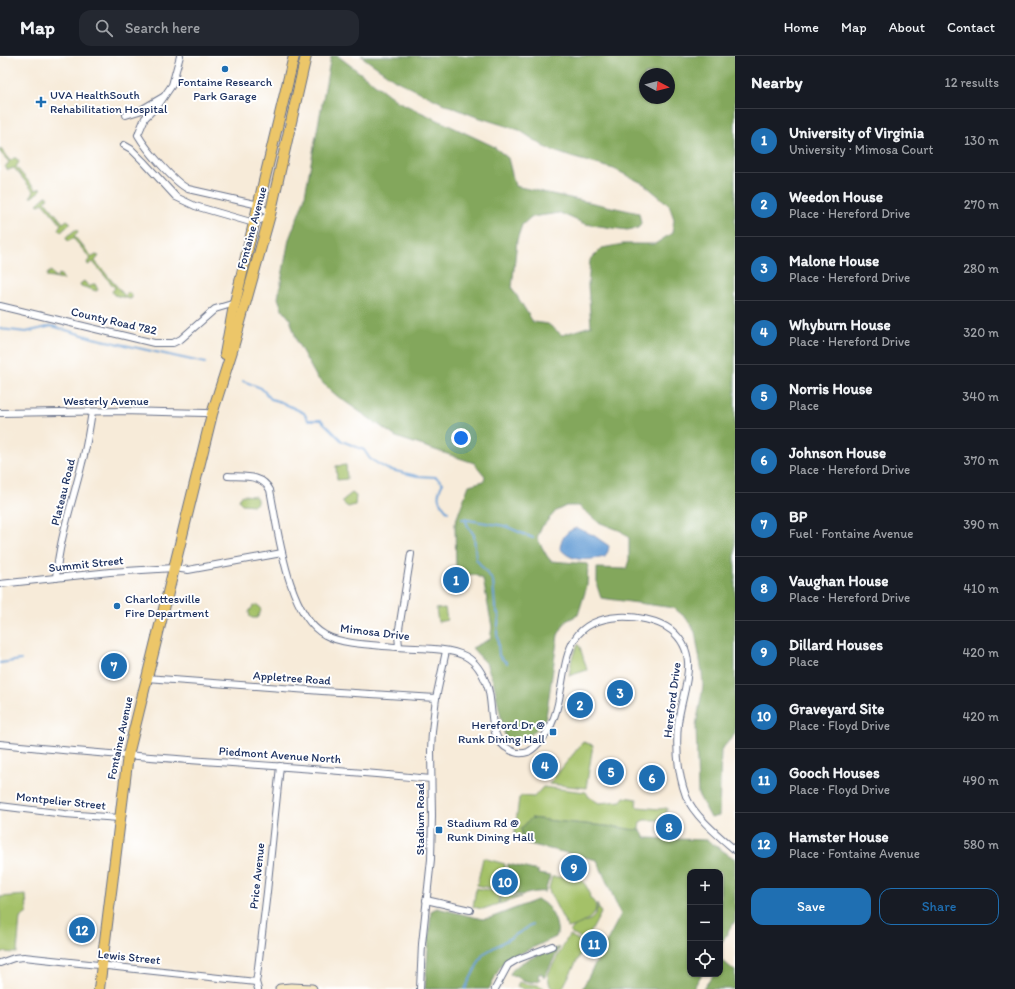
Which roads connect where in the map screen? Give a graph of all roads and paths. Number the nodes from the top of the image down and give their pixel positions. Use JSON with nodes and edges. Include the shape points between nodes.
{"nodes":[{"id":1,"x":180,"y":56,"type":"edge"},
{"id":2,"x":294,"y":56,"type":"edge"},
{"id":3,"x":306,"y":56,"type":"edge"},
{"id":4,"x":163,"y":97,"type":"junction"},
{"id":5,"x":126,"y":115,"type":"dead end"},
{"id":6,"x":124,"y":145,"type":"dead end"},
{"id":7,"x":259,"y":205,"type":"junction"},
{"id":8,"x":270,"y":215,"type":"junction"},
{"id":9,"x":254,"y":223,"type":"junction"},
{"id":10,"x":235,"y":303,"type":"junction"},
{"id":11,"x":0,"y":306,"type":"edge"},
{"id":12,"x":213,"y":410,"type":"junction"},
{"id":13,"x":92,"y":412,"type":"junction"},
{"id":14,"x":0,"y":413,"type":"edge"},
{"id":15,"x":228,"y":476,"type":"dead end"},
{"id":16,"x":282,"y":553,"type":"junction"},
{"id":17,"x":411,"y":554,"type":"dead end"},
{"id":18,"x":174,"y":568,"type":"junction"},
{"id":19,"x":56,"y":578,"type":"junction"},
{"id":20,"x":0,"y":584,"type":"edge"},
{"id":21,"x":399,"y":647,"type":"junction"},
{"id":22,"x":446,"y":650,"type":"junction"},
{"id":23,"x":146,"y":678,"type":"junction"},
{"id":24,"x":436,"y":698,"type":"junction"},
{"id":25,"x":0,"y":744,"type":"edge"},
{"id":26,"x":128,"y":755,"type":"junction"},
{"id":27,"x":280,"y":766,"type":"junction"},
{"id":28,"x":431,"y":779,"type":"junction"},
{"id":29,"x":0,"y":806,"type":"edge"},
{"id":30,"x":120,"y":818,"type":"junction"},
{"id":31,"x":735,"y":850,"type":"edge"},
{"id":32,"x":426,"y":900,"type":"junction"},
{"id":33,"x":470,"y":910,"type":"dead end"},
{"id":34,"x":552,"y":946,"type":"dead end"},
{"id":35,"x":0,"y":963,"type":"edge"},
{"id":36,"x":102,"y":966,"type":"junction"},
{"id":37,"x":256,"y":982,"type":"junction"},
{"id":38,"x":99,"y":989,"type":"edge"},
{"id":39,"x":258,"y":989,"type":"edge"},
{"id":40,"x":280,"y":989,"type":"edge"},
{"id":41,"x":312,"y":989,"type":"edge"},
{"id":42,"x":420,"y":989,"type":"edge"},
{"id":43,"x":495,"y":989,"type":"edge"}],
"edges":[{"from":1,"to":4,"type":"street","via":[[172,85]]},
{"from":2,"to":7,"type":"main road","name":"Fontaine Avenue"},
{"from":3,"to":8,"type":"main road","name":"Fontaine Avenue"},
{"from":4,"to":5,"type":"street","via":[[139,111]]},
{"from":4,"to":7,"type":"street","via":[[145,118],[138,133],[142,143],[173,177],[188,189]]},
{"from":6,"to":9,"type":"street","via":[[131,149],[176,197],[196,206]]},
{"from":7,"to":8,"type":"street"},
{"from":7,"to":9,"type":"main road","name":"Fontaine Avenue"},
{"from":8,"to":9,"type":"street"},
{"from":8,"to":12,"type":"main road","name":"Fontaine Avenue"},
{"from":9,"to":10,"type":"main road","name":"Fontaine Avenue"},
{"from":10,"to":11,"type":"street","name":"County Road 782","via":[[215,309],[181,339],[162,343]]},
{"from":10,"to":12,"type":"main road","name":"Fontaine Avenue"},
{"from":12,"to":13,"type":"street","name":"Westerly Avenue","via":[[205,413]]},
{"from":12,"to":18,"type":"main road","name":"Fontaine Avenue"},
{"from":13,"to":14,"type":"street","name":"Westerly Avenue"},
{"from":13,"to":19,"type":"street","name":"Plateau Road"},
{"from":15,"to":16,"type":"street","name":"Mimosa Drive","via":[[260,479],[268,485]]},
{"from":16,"to":18,"type":"street","via":[[188,570]]},
{"from":16,"to":21,"type":"street","name":"Mimosa Drive","via":[[296,599],[316,629],[335,639]]},
{"from":17,"to":21,"type":"street","via":[[398,635]]},
{"from":18,"to":19,"type":"street","name":"Summit Street"},
{"from":18,"to":23,"type":"main road","name":"Fontaine Avenue"},
{"from":19,"to":20,"type":"street","name":"Summit Street"},
{"from":21,"to":22,"type":"street","name":"Mimosa Drive"},
{"from":22,"to":24,"type":"street","name":"Stadium Road"},
{"from":22,"to":31,"type":"street","name":"Hereford Drive","via":[[466,656],[479,669],[488,690],[492,727],[496,735],[507,748],[524,753],[540,742],[554,721],[568,654],[573,640],[580,631],[599,621],[625,617],[648,620],[670,629],[678,636],[686,650],[689,665],[678,721],[677,746],[686,796],[714,832]]},
{"from":23,"to":24,"type":"street","name":"Appletree Road"},
{"from":23,"to":26,"type":"main road","name":"Fontaine Avenue"},
{"from":24,"to":28,"type":"street","name":"Stadium Road"},
{"from":25,"to":26,"type":"street","name":"Piedmont Avenue North"},
{"from":26,"to":27,"type":"street","name":"Piedmont Avenue North"},
{"from":26,"to":30,"type":"main road","name":"Fontaine Avenue"},
{"from":27,"to":28,"type":"street","name":"Piedmont Avenue North"},
{"from":27,"to":37,"type":"street","name":"Price Avenue"},
{"from":28,"to":32,"type":"street","name":"Stadium Road","via":[[432,816]]},
{"from":29,"to":30,"type":"street","name":"Montpelier Street"},
{"from":30,"to":36,"type":"main road","name":"Fontaine Avenue"},
{"from":32,"to":33,"type":"street"},
{"from":32,"to":42,"type":"street","name":"Stadium Road"},
{"from":34,"to":43,"type":"street","via":[[508,965]]},
{"from":35,"to":36,"type":"street","name":"Lewis Street","via":[[24,957]]},
{"from":36,"to":37,"type":"street","name":"Lewis Street"},
{"from":36,"to":38,"type":"main road","name":"Fontaine Avenue"},
{"from":37,"to":39,"type":"street","name":"Price Avenue"},
{"from":40,"to":41,"type":"main road"}]}
